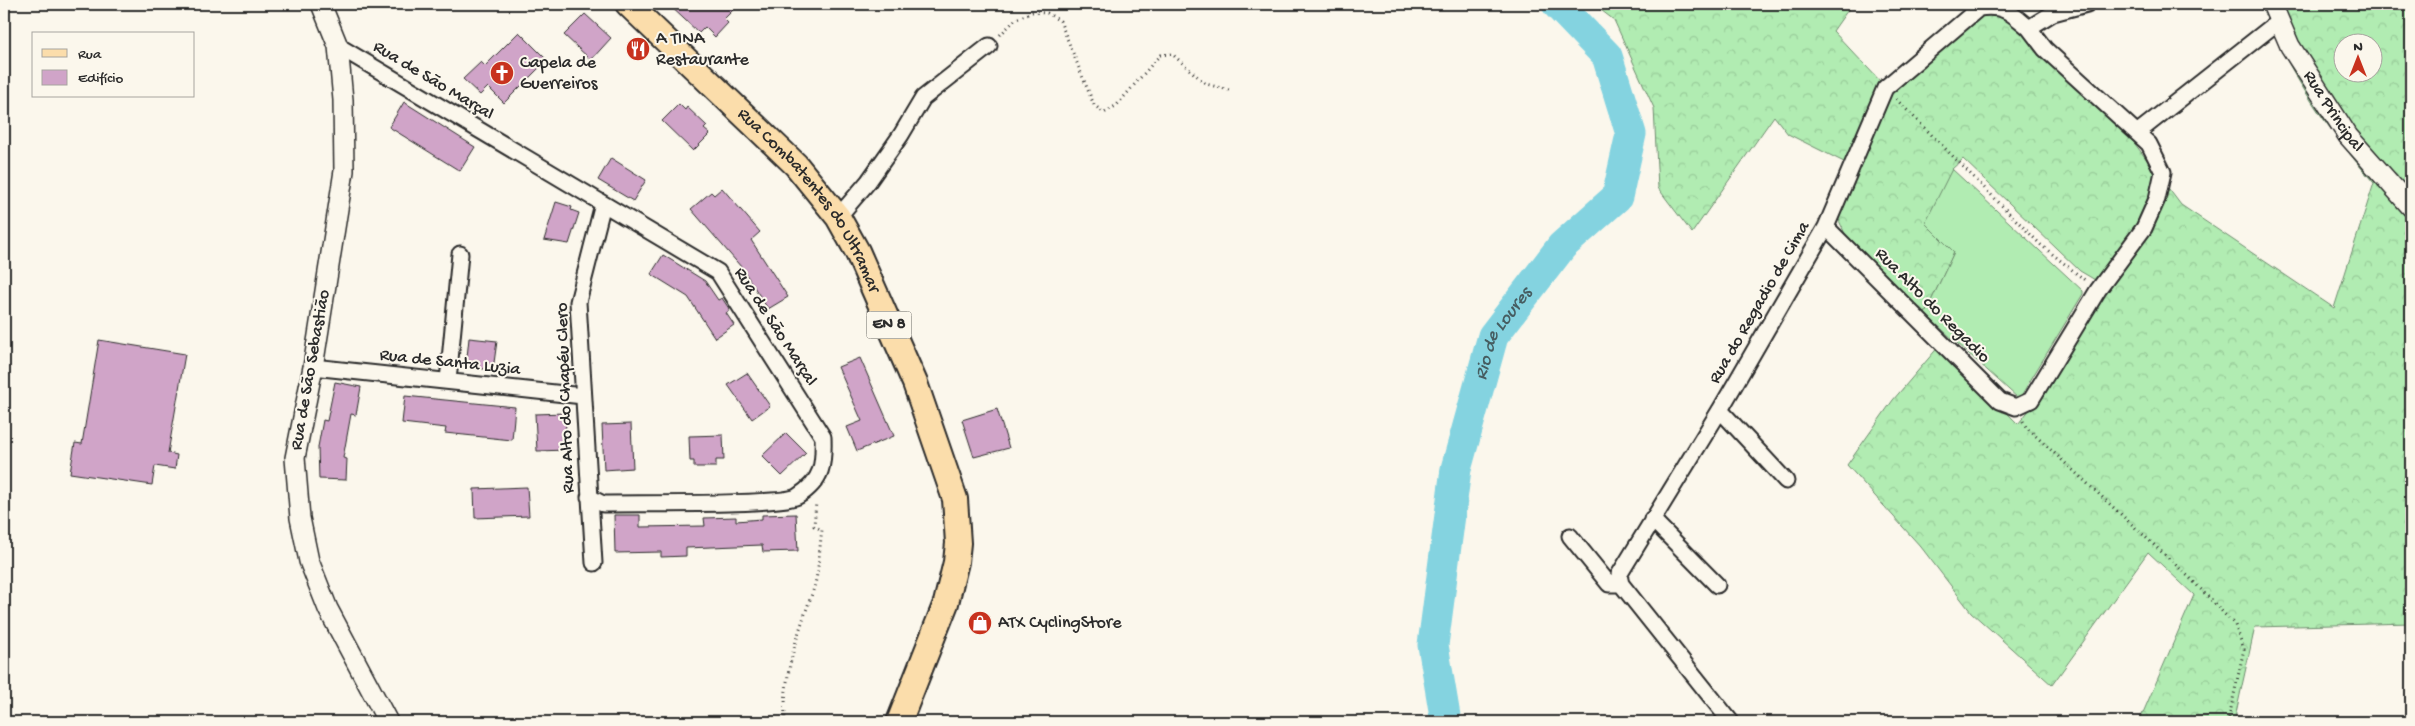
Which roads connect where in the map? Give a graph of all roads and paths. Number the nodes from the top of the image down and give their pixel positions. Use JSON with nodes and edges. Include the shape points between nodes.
{"nodes":[{"id":1,"x":321,"y":4,"type":"edge"},
{"id":2,"x":628,"y":4,"type":"edge"},
{"id":3,"x":2086,"y":4,"type":"edge"},
{"id":4,"x":2275,"y":12,"type":"edge"},
{"id":5,"x":2029,"y":28,"type":"junction"},
{"id":6,"x":338,"y":46,"type":"junction"},
{"id":7,"x":989,"y":46,"type":"joint"},
{"id":8,"x":1885,"y":88,"type":"junction"},
{"id":9,"x":1229,"y":90,"type":"dead end"},
{"id":10,"x":2137,"y":133,"type":"junction"},
{"id":11,"x":603,"y":204,"type":"junction"},
{"id":12,"x":2411,"y":207,"type":"edge"},
{"id":13,"x":838,"y":217,"type":"junction"},
{"id":14,"x":1826,"y":227,"type":"junction"},
{"id":15,"x":460,"y":254,"type":"dead end"},
{"id":16,"x":2098,"y":290,"type":"junction"},
{"id":17,"x":313,"y":367,"type":"junction"},
{"id":18,"x":448,"y":381,"type":"junction"},
{"id":19,"x":583,"y":396,"type":"junction"},
{"id":20,"x":2016,"y":407,"type":"junction"},
{"id":21,"x":1720,"y":410,"type":"junction"},
{"id":22,"x":1786,"y":481,"type":"dead end"},
{"id":23,"x":806,"y":490,"type":"junction"},
{"id":24,"x":589,"y":497,"type":"junction"},
{"id":25,"x":1652,"y":519,"type":"junction"},
{"id":26,"x":1570,"y":536,"type":"dead end"},
{"id":27,"x":594,"y":564,"type":"dead end"},
{"id":28,"x":1621,"y":584,"type":"junction"},
{"id":29,"x":1717,"y":585,"type":"dead end"},
{"id":30,"x":388,"y":722,"type":"edge"},
{"id":31,"x":785,"y":722,"type":"edge"},
{"id":32,"x":899,"y":722,"type":"edge"},
{"id":33,"x":1731,"y":722,"type":"edge"},
{"id":34,"x":2228,"y":722,"type":"edge"}],
"edges":[{"from":1,"to":6,"type":"street","name":"Rua de São Sebastião"},
{"from":2,"to":13,"type":"main road","name":"Rua Combatentes do Ultramar","number":"EN 8","via":[[796,165]]},
{"from":3,"to":5,"type":"street","via":[[2053,13]]},
{"from":4,"to":10,"type":"street"},
{"from":4,"to":12,"type":"street","name":"Rua Principal","via":[[2290,46],[2348,136]]},
{"from":5,"to":8,"type":"street","name":"Rua do Regadio de Cima","via":[[1997,6],[1979,8]]},
{"from":5,"to":10,"type":"street","name":"Rua do Regadio de Cima","via":[[2045,49]]},
{"from":6,"to":11,"type":"street","name":"Rua de São Marçal"},
{"from":6,"to":17,"type":"street","name":"Rua de São Sebastião","via":[[344,171]]},
{"from":7,"to":9,"type":"path","via":[[1016,19],[1032,12],[1047,13],[1060,21],[1094,105],[1104,113],[1117,105],[1160,55],[1172,54],[1206,84]]},
{"from":7,"to":13,"type":"street","via":[[923,98],[896,143]]},
{"from":8,"to":14,"type":"street","name":"Rua do Regadio de Cima"},
{"from":8,"to":16,"type":"path","via":[[2041,245]]},
{"from":10,"to":16,"type":"street","name":"Rua do Regadio de Cima","via":[[2149,144],[2163,172],[2157,199],[2144,228]]},
{"from":11,"to":19,"type":"street","name":"Rua Alto do Chapéu Clero","via":[[578,302]]},
{"from":11,"to":23,"type":"street","name":"Rua de São Marçal","via":[[718,272],[823,437],[824,463],[813,485]]},
{"from":13,"to":32,"type":"main road","name":"Rua Combatentes do Ultramar","number":"EN 8","via":[[857,251],[915,383],[955,499],[958,543],[946,603]]},
{"from":14,"to":20,"type":"street","name":"Rua Alto do Regadio","via":[[2000,401]]},
{"from":14,"to":21,"type":"street","name":"Rua do Regadio de Cima"},
{"from":15,"to":18,"type":"street"},
{"from":16,"to":20,"type":"street","name":"Rua do Regadio de Cima","via":[[2031,400]]},
{"from":17,"to":18,"type":"street","name":"Rua de Santa Luzia"},
{"from":17,"to":30,"type":"street","name":"Rua de São Sebastião","via":[[295,458],[300,518],[309,562],[328,609]]},
{"from":18,"to":19,"type":"street","name":"Rua de Santa Luzia"},
{"from":19,"to":24,"type":"street","name":"Rua Alto do Chapéu Clero"},
{"from":20,"to":34,"type":"path","via":[[2026,427],[2190,578],[2236,626],[2244,649]]},
{"from":21,"to":22,"type":"street"},
{"from":21,"to":25,"type":"street","name":"Rua do Regadio de Cima"},
{"from":23,"to":24,"type":"street","via":[[796,498],[758,502],[603,504]]},
{"from":23,"to":31,"type":"path","via":[[816,502],[814,526],[822,530],[813,591],[790,661],[784,695]]},
{"from":24,"to":27,"type":"street","name":"Rua Alto do Chapéu Clero"},
{"from":25,"to":28,"type":"street","name":"Rua do Regadio de Cima","via":[[1619,575]]},
{"from":25,"to":29,"type":"street"},
{"from":26,"to":28,"type":"street","via":[[1609,584]]},
{"from":28,"to":33,"type":"street"}]}
